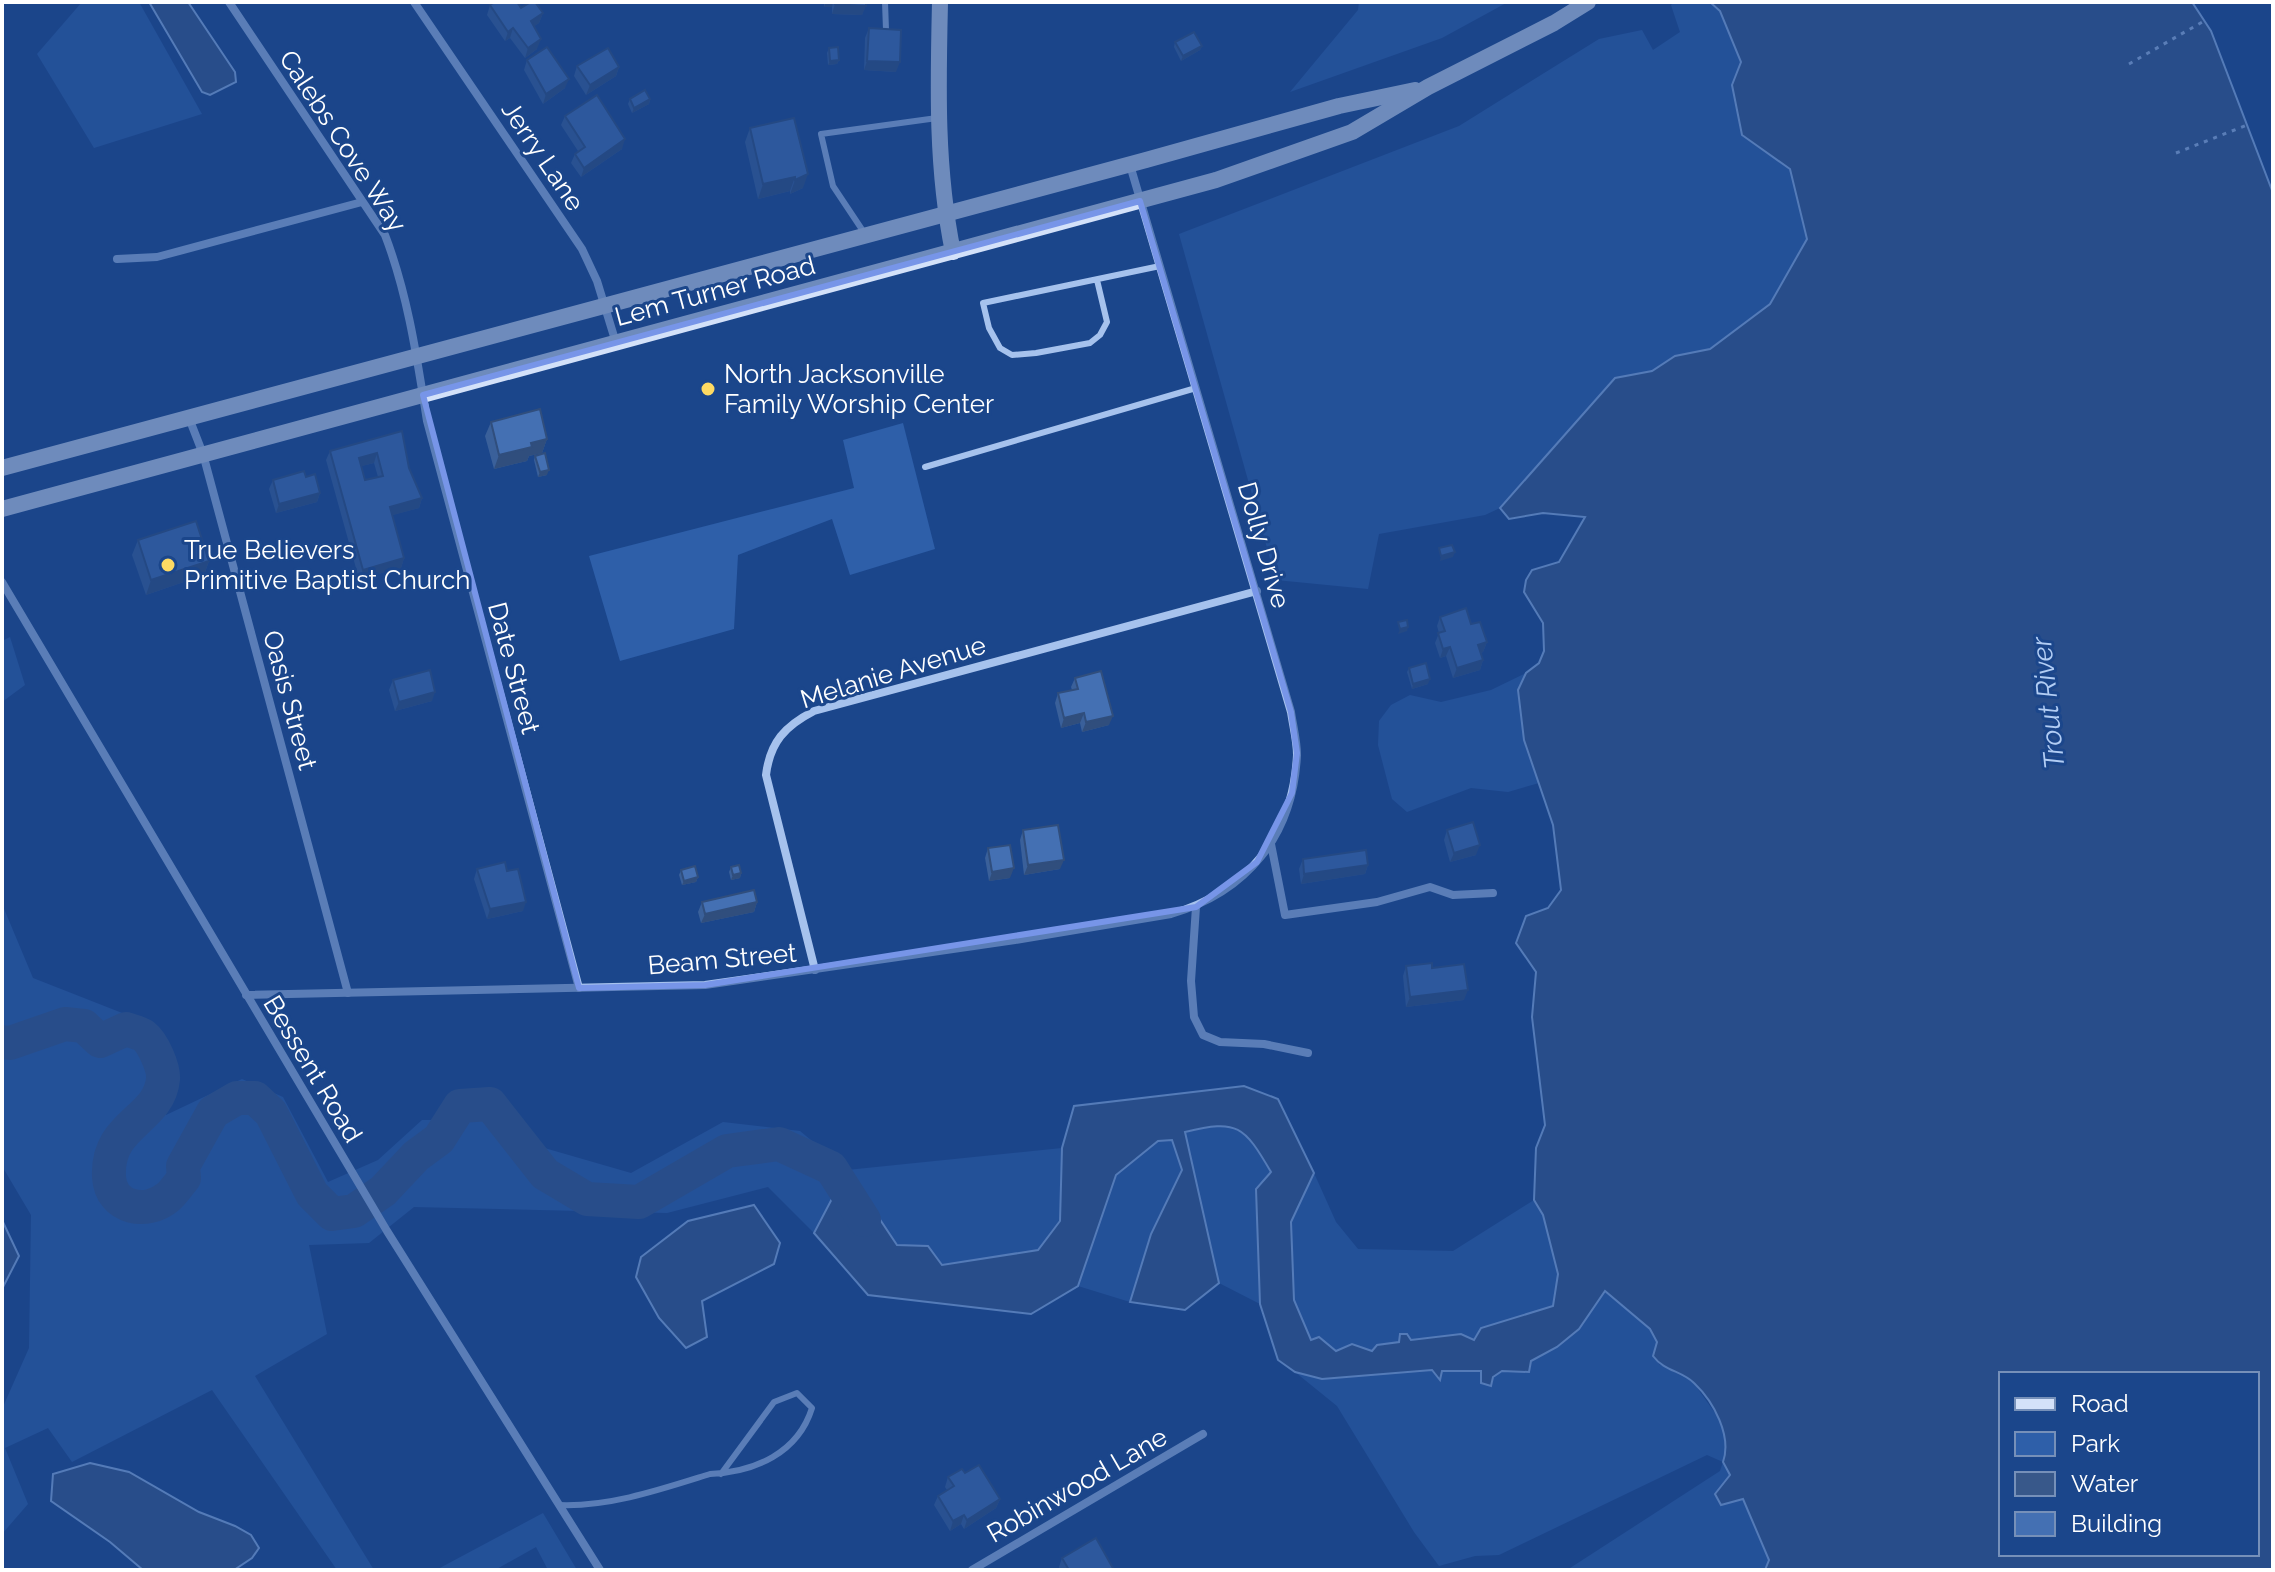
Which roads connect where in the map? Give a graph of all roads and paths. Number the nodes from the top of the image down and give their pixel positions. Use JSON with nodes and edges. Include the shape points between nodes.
{"nodes":[{"id":1,"x":229,"y":2,"type":"edge"},
{"id":2,"x":414,"y":2,"type":"edge"},
{"id":3,"x":885,"y":2,"type":"edge"},
{"id":4,"x":940,"y":2,"type":"edge"},
{"id":5,"x":1588,"y":2,"type":"edge"},
{"id":6,"x":2204,"y":21,"type":"dead end"},
{"id":7,"x":886,"y":30,"type":"edge"},
{"id":8,"x":2129,"y":64,"type":"dead end"},
{"id":9,"x":1428,"y":87,"type":"junction"},
{"id":10,"x":937,"y":118,"type":"junction"},
{"id":11,"x":2247,"y":125,"type":"dead end"},
{"id":12,"x":2176,"y":153,"type":"dead end"},
{"id":13,"x":1129,"y":164,"type":"junction"},
{"id":14,"x":1140,"y":201,"type":"junction"},
{"id":15,"x":362,"y":202,"type":"junction"},
{"id":16,"x":945,"y":214,"type":"junction"},
{"id":17,"x":865,"y":235,"type":"junction"},
{"id":18,"x":953,"y":252,"type":"junction"},
{"id":19,"x":117,"y":259,"type":"dead end"},
{"id":20,"x":1160,"y":266,"type":"junction"},
{"id":21,"x":1097,"y":280,"type":"junction"},
{"id":22,"x":605,"y":306,"type":"junction"},
{"id":23,"x":616,"y":343,"type":"junction"},
{"id":24,"x":417,"y":356,"type":"junction"},
{"id":25,"x":1196,"y":388,"type":"junction"},
{"id":26,"x":423,"y":395,"type":"junction"},
{"id":27,"x":189,"y":418,"type":"junction"},
{"id":28,"x":203,"y":454,"type":"junction"},
{"id":29,"x":925,"y":467,"type":"dead end"},
{"id":30,"x":2,"y":468,"type":"edge"},
{"id":31,"x":2,"y":509,"type":"edge"},
{"id":32,"x":2,"y":582,"type":"edge"},
{"id":33,"x":1257,"y":591,"type":"junction"},
{"id":34,"x":1271,"y":844,"type":"junction"},
{"id":35,"x":1493,"y":893,"type":"dead end"},
{"id":36,"x":1196,"y":907,"type":"junction"},
{"id":37,"x":815,"y":970,"type":"junction"},
{"id":38,"x":579,"y":988,"type":"junction"},
{"id":39,"x":348,"y":993,"type":"junction"},
{"id":40,"x":246,"y":995,"type":"junction"},
{"id":41,"x":1308,"y":1053,"type":"dead end"},
{"id":42,"x":1203,"y":1434,"type":"dead end"},
{"id":43,"x":721,"y":1474,"type":"junction"},
{"id":44,"x":559,"y":1505,"type":"junction"},
{"id":45,"x":600,"y":1570,"type":"edge"},
{"id":46,"x":972,"y":1570,"type":"edge"}],
"edges":[{"from":1,"to":15,"type":"street","name":"Calebs Cove Way"},
{"from":2,"to":22,"type":"street","name":"Jerry Lane","via":[[582,249]]},
{"from":3,"to":7,"type":"lane"},
{"from":4,"to":10,"type":"main road"},
{"from":5,"to":9,"type":"main road","name":"Lem Turner Road"},
{"from":6,"to":8,"type":"path"},
{"from":9,"to":13,"type":"main road","name":"Lem Turner Road"},
{"from":9,"to":14,"type":"main road","name":"Lem Turner Road","via":[[1352,132],[1230,176]]},
{"from":10,"to":16,"type":"main road"},
{"from":10,"to":17,"type":"lane","via":[[821,134],[833,186]]},
{"from":11,"to":12,"type":"path"},
{"from":13,"to":14,"type":"street","name":"Dolly Drive"},
{"from":13,"to":16,"type":"main road","name":"Lem Turner Road"},
{"from":14,"to":18,"type":"main road","name":"Lem Turner Road"},
{"from":14,"to":20,"type":"street","name":"Dolly Drive"},
{"from":15,"to":19,"type":"street","via":[[157,257]]},
{"from":15,"to":24,"type":"street","name":"Calebs Cove Way","via":[[393,256]]},
{"from":16,"to":17,"type":"main road","name":"Lem Turner Road"},
{"from":16,"to":18,"type":"main road"},
{"from":17,"to":22,"type":"main road","name":"Lem Turner Road"},
{"from":18,"to":23,"type":"main road","name":"Lem Turner Road"},
{"from":20,"to":21,"type":"lane"},
{"from":20,"to":25,"type":"street","name":"Dolly Drive"},
{"from":21,"to":21,"type":"lane","via":[[983,303],[1000,348],[1012,355],[1090,343],[1107,322]]},
{"from":22,"to":23,"type":"street","name":"Jerry Lane"},
{"from":22,"to":24,"type":"main road","name":"Lem Turner Road"},
{"from":23,"to":26,"type":"main road","name":"Lem Turner Road"},
{"from":24,"to":26,"type":"street","name":"Date Street"},
{"from":24,"to":27,"type":"main road","name":"Lem Turner Road"},
{"from":25,"to":29,"type":"lane"},
{"from":25,"to":33,"type":"street","name":"Dolly Drive"},
{"from":26,"to":28,"type":"main road","name":"Lem Turner Road"},
{"from":26,"to":38,"type":"street","name":"Date Street"},
{"from":27,"to":28,"type":"street","name":"Oasis Street"},
{"from":27,"to":30,"type":"main road","name":"Lem Turner Road"},
{"from":28,"to":31,"type":"main road","name":"Lem Turner Road"},
{"from":28,"to":39,"type":"street","name":"Oasis Street"},
{"from":32,"to":40,"type":"street","name":"Bessent Road"},
{"from":33,"to":34,"type":"street","name":"Dolly Drive","via":[[1291,712],[1297,753],[1292,793]]},
{"from":33,"to":37,"type":"street","name":"Melanie Avenue","via":[[796,720],[769,754],[766,775]]},
{"from":34,"to":35,"type":"street","via":[[1285,915],[1377,902],[1430,887],[1453,895]]},
{"from":34,"to":36,"type":"street","name":"Dolly Drive","via":[[1242,878]]},
{"from":36,"to":37,"type":"street","name":"Beam Street"},
{"from":36,"to":41,"type":"street","via":[[1191,981],[1194,1017],[1203,1035],[1220,1042]]},
{"from":37,"to":38,"type":"street","name":"Beam Street","via":[[705,985]]},
{"from":38,"to":39,"type":"street","name":"Beam Street"},
{"from":39,"to":40,"type":"street","name":"Beam Street"},
{"from":40,"to":44,"type":"street","name":"Bessent Road"},
{"from":42,"to":46,"type":"street","name":"Robinwood Lane"},
{"from":43,"to":43,"type":"lane","via":[[737,1472],[791,1446],[812,1408],[797,1393],[774,1402]]},
{"from":43,"to":44,"type":"lane","via":[[581,1506]]},
{"from":44,"to":45,"type":"street","name":"Bessent Road"}]}
